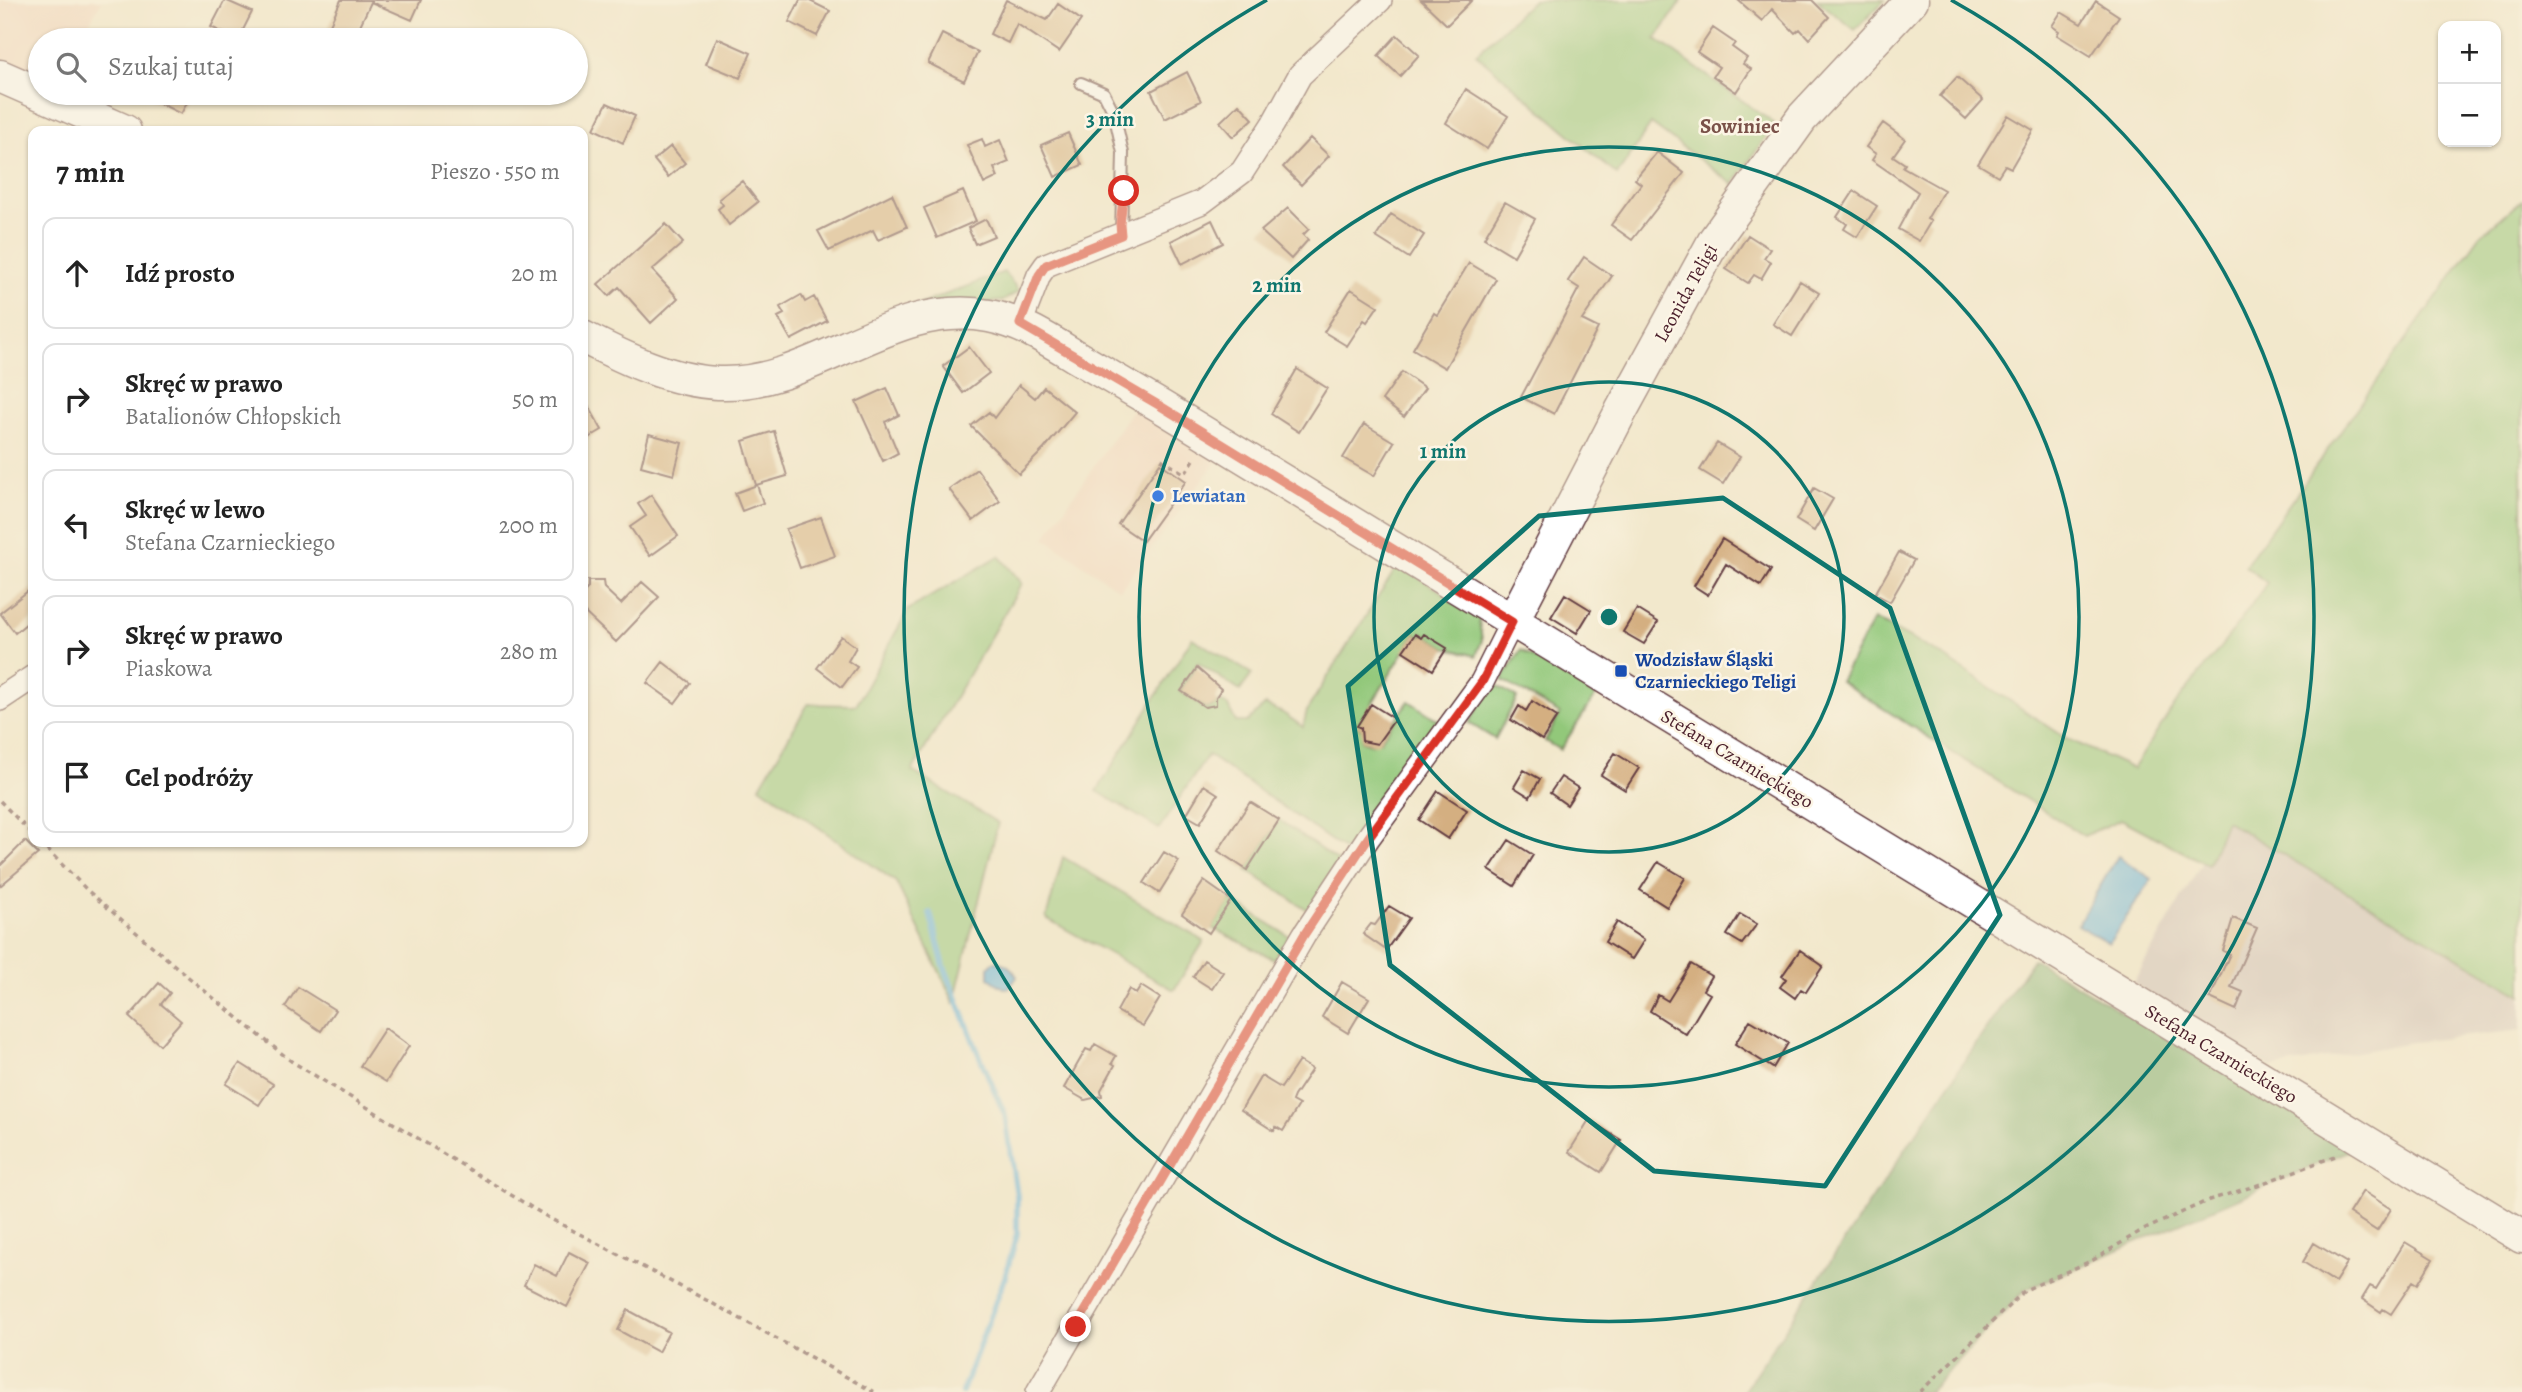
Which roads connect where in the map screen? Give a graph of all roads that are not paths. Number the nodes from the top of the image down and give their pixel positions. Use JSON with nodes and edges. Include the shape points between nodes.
{"nodes":[{"id":1,"x":1380,"y":0,"type":"edge"},
{"id":2,"x":1912,"y":0,"type":"edge"},
{"id":3,"x":0,"y":76,"type":"edge"},
{"id":4,"x":1081,"y":83,"type":"dead end"},
{"id":5,"x":28,"y":88,"type":"edge"},
{"id":6,"x":66,"y":105,"type":"edge"},
{"id":7,"x":114,"y":126,"type":"edge"},
{"id":8,"x":1121,"y":235,"type":"junction"},
{"id":9,"x":1020,"y":324,"type":"junction"},
{"id":10,"x":588,"y":343,"type":"edge"},
{"id":11,"x":1512,"y":622,"type":"junction"},
{"id":12,"x":28,"y":680,"type":"edge"},
{"id":13,"x":0,"y":699,"type":"edge"},
{"id":14,"x":2522,"y":1237,"type":"edge"},
{"id":15,"x":1038,"y":1392,"type":"edge"}],
"edges":[{"from":1,"to":8,"type":"street","via":[[1300,75],[1242,172],[1202,202]]},
{"from":2,"to":11,"type":"street","name":"Leonida Teligi","via":[[1802,118],[1715,239]]},
{"from":3,"to":5,"type":"street"},
{"from":4,"to":8,"type":"lane","via":[[1104,93],[1114,113],[1123,153]]},
{"from":6,"to":7,"type":"street"},
{"from":8,"to":9,"type":"street","via":[[1046,265]]},
{"from":9,"to":10,"type":"street","name":"Stefana Czarnieckiego","via":[[974,314],[934,315],[786,372],[720,383],[654,369]]},
{"from":9,"to":11,"type":"street","name":"Stefana Czarnieckiego"},
{"from":11,"to":14,"type":"street","name":"Stefana Czarnieckiego"},
{"from":11,"to":15,"type":"street","via":[[1482,682],[1304,935]]},
{"from":12,"to":13,"type":"street"}]}
